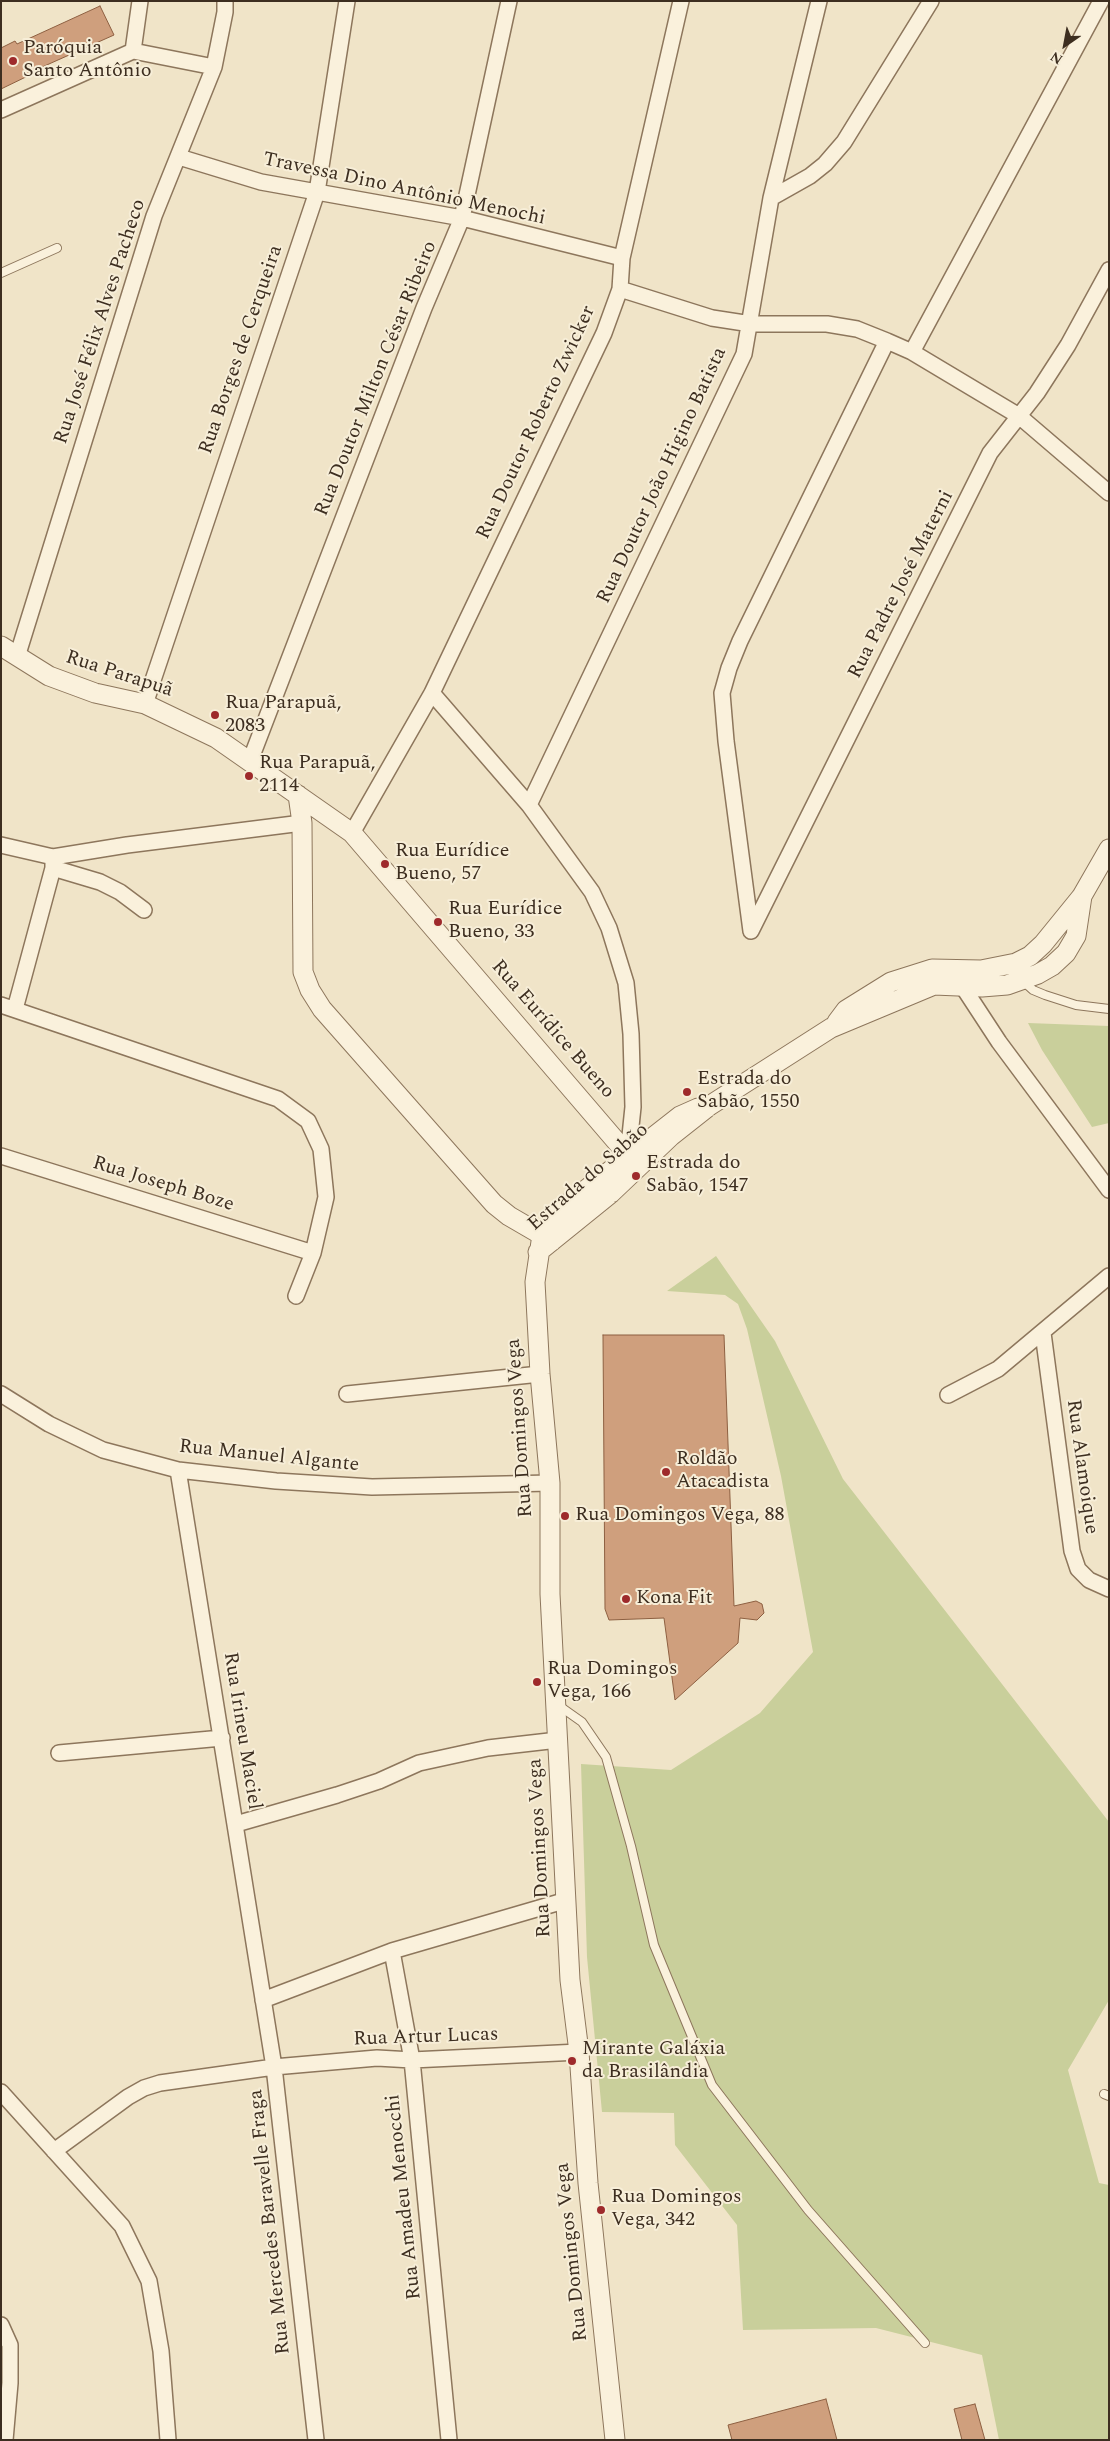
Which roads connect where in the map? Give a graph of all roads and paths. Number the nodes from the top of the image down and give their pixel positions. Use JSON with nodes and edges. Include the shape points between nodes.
{"nodes":[{"id":1,"x":140,"y":1,"type":"edge"},
{"id":2,"x":225,"y":1,"type":"edge"},
{"id":3,"x":346,"y":1,"type":"edge"},
{"id":4,"x":509,"y":1,"type":"edge"},
{"id":5,"x":681,"y":1,"type":"edge"},
{"id":6,"x":818,"y":1,"type":"edge"},
{"id":7,"x":931,"y":1,"type":"edge"},
{"id":8,"x":1101,"y":1,"type":"edge"},
{"id":9,"x":133,"y":51,"type":"junction"},
{"id":10,"x":214,"y":67,"type":"junction"},
{"id":11,"x":1,"y":110,"type":"edge"},
{"id":12,"x":179,"y":157,"type":"junction"},
{"id":13,"x":317,"y":192,"type":"junction"},
{"id":14,"x":771,"y":198,"type":"junction"},
{"id":15,"x":462,"y":218,"type":"junction"},
{"id":16,"x":56,"y":248,"type":"dead end"},
{"id":17,"x":622,"y":258,"type":"junction"},
{"id":18,"x":1109,"y":270,"type":"edge"},
{"id":19,"x":1,"y":273,"type":"edge"},
{"id":20,"x":620,"y":289,"type":"junction"},
{"id":21,"x":751,"y":324,"type":"junction"},
{"id":22,"x":887,"y":342,"type":"junction"},
{"id":23,"x":912,"y":352,"type":"junction"},
{"id":24,"x":1019,"y":416,"type":"junction"},
{"id":25,"x":1109,"y":493,"type":"edge"},
{"id":26,"x":1,"y":646,"type":"edge"},
{"id":27,"x":17,"y":657,"type":"junction"},
{"id":28,"x":432,"y":693,"type":"junction"},
{"id":29,"x":145,"y":704,"type":"junction"},
{"id":30,"x":250,"y":761,"type":"junction"},
{"id":31,"x":298,"y":795,"type":"junction"},
{"id":32,"x":529,"y":805,"type":"junction"},
{"id":33,"x":302,"y":823,"type":"junction"},
{"id":34,"x":358,"y":839,"type":"junction"},
{"id":35,"x":1,"y":845,"type":"edge"},
{"id":36,"x":1109,"y":848,"type":"edge"},
{"id":37,"x":53,"y":863,"type":"junction"},
{"id":38,"x":1082,"y":896,"type":"junction"},
{"id":39,"x":144,"y":910,"type":"dead end"},
{"id":40,"x":943,"y":969,"type":"junction"},
{"id":41,"x":1022,"y":980,"type":"junction"},
{"id":42,"x":963,"y":986,"type":"junction"},
{"id":43,"x":8,"y":1007,"type":"edge"},
{"id":44,"x":1109,"y":1009,"type":"edge"},
{"id":45,"x":831,"y":1028,"type":"junction"},
{"id":46,"x":709,"y":1106,"type":"junction"},
{"id":47,"x":628,"y":1155,"type":"junction"},
{"id":48,"x":1,"y":1156,"type":"edge"},
{"id":49,"x":1109,"y":1190,"type":"edge"},
{"id":50,"x":611,"y":1192,"type":"junction"},
{"id":51,"x":544,"y":1243,"type":"junction"},
{"id":52,"x":313,"y":1253,"type":"junction"},
{"id":53,"x":1109,"y":1276,"type":"edge"},
{"id":54,"x":296,"y":1296,"type":"dead end"},
{"id":55,"x":1043,"y":1333,"type":"junction"},
{"id":56,"x":540,"y":1374,"type":"junction"},
{"id":57,"x":1,"y":1394,"type":"edge"},
{"id":58,"x":347,"y":1394,"type":"dead end"},
{"id":59,"x":948,"y":1395,"type":"dead end"},
{"id":60,"x":178,"y":1470,"type":"junction"},
{"id":61,"x":550,"y":1483,"type":"junction"},
{"id":62,"x":1109,"y":1589,"type":"edge"},
{"id":63,"x":556,"y":1704,"type":"junction"},
{"id":64,"x":222,"y":1738,"type":"junction"},
{"id":65,"x":558,"y":1740,"type":"junction"},
{"id":66,"x":59,"y":1753,"type":"dead end"},
{"id":67,"x":236,"y":1824,"type":"junction"},
{"id":68,"x":567,"y":1900,"type":"junction"},
{"id":69,"x":392,"y":1951,"type":"junction"},
{"id":70,"x":263,"y":2000,"type":"junction"},
{"id":71,"x":579,"y":2052,"type":"junction"},
{"id":72,"x":412,"y":2060,"type":"junction"},
{"id":73,"x":274,"y":2066,"type":"junction"},
{"id":74,"x":1,"y":2092,"type":"edge"},
{"id":75,"x":54,"y":2151,"type":"junction"},
{"id":76,"x":1,"y":2325,"type":"edge"},
{"id":77,"x":924,"y":2343,"type":"dead end"},
{"id":78,"x":166,"y":2437,"type":"edge"},
{"id":79,"x":5,"y":2440,"type":"edge"},
{"id":80,"x":316,"y":2440,"type":"edge"},
{"id":81,"x":449,"y":2440,"type":"edge"},
{"id":82,"x":615,"y":2440,"type":"edge"}],
"edges":[{"from":1,"to":9,"type":"street"},
{"from":2,"to":10,"type":"street","name":"Rua José Félix Alves Pacheco"},
{"from":3,"to":13,"type":"street","name":"Rua Borges de Cerqueira"},
{"from":4,"to":15,"type":"street","name":"Rua Doutor Milton César Ribeiro"},
{"from":5,"to":17,"type":"street","name":"Rua Doutor Roberto Zwicker"},
{"from":6,"to":14,"type":"street","name":"Rua Doutor João Higino Batista"},
{"from":7,"to":14,"type":"street","via":[[844,142],[810,176]]},
{"from":8,"to":23,"type":"street"},
{"from":9,"to":10,"type":"street"},
{"from":9,"to":11,"type":"street"},
{"from":10,"to":12,"type":"street","name":"Rua José Félix Alves Pacheco"},
{"from":12,"to":13,"type":"street","name":"Travessa Dino Antônio Menochi","via":[[262,182]]},
{"from":12,"to":27,"type":"street","name":"Rua José Félix Alves Pacheco","via":[[154,216]]},
{"from":13,"to":15,"type":"street","name":"Travessa Dino Antônio Menochi"},
{"from":13,"to":29,"type":"street","name":"Rua Borges de Cerqueira"},
{"from":14,"to":21,"type":"street","name":"Rua Doutor João Higino Batista"},
{"from":15,"to":17,"type":"street","name":"Travessa Dino Antônio Menochi"},
{"from":15,"to":30,"type":"street","name":"Rua Doutor Milton César Ribeiro","via":[[420,317]]},
{"from":16,"to":19,"type":"lane"},
{"from":17,"to":20,"type":"street","name":"Rua Doutor Roberto Zwicker"},
{"from":18,"to":24,"type":"street","name":"Rua Padre José Materni","via":[[1068,345]]},
{"from":20,"to":21,"type":"street","via":[[712,318]]},
{"from":20,"to":28,"type":"street","name":"Rua Doutor Roberto Zwicker","via":[[604,333]]},
{"from":21,"to":22,"type":"street","via":[[827,324],[857,329]]},
{"from":21,"to":32,"type":"street","name":"Rua Doutor João Higino Batista","via":[[734,378]]},
{"from":22,"to":23,"type":"street"},
{"from":22,"to":24,"type":"street","name":"Rua Padre José Materni","via":[[740,641],[728,668],[722,693],[751,931],[990,454]]},
{"from":23,"to":24,"type":"street"},
{"from":24,"to":25,"type":"street"},
{"from":26,"to":27,"type":"street","name":"Rua Parapuã"},
{"from":27,"to":29,"type":"street","name":"Rua Parapuã","via":[[50,676],[86,690]]},
{"from":28,"to":32,"type":"street"},
{"from":28,"to":34,"type":"street","name":"Rua Doutor Roberto Zwicker"},
{"from":29,"to":30,"type":"street","name":"Rua Parapuã","via":[[216,738]]},
{"from":30,"to":31,"type":"street","name":"Rua Parapuã"},
{"from":31,"to":33,"type":"street"},
{"from":31,"to":34,"type":"street","name":"Rua Eurídice Bueno"},
{"from":32,"to":47,"type":"street","via":[[592,892],[609,928],[626,983],[632,1034],[633,1098]]},
{"from":33,"to":34,"type":"street","name":"Rua Eurídice Bueno","via":[[330,826]]},
{"from":33,"to":37,"type":"street","via":[[127,845]]},
{"from":33,"to":51,"type":"street","via":[[304,972],[310,990],[322,1009],[494,1204]]},
{"from":34,"to":47,"type":"street","name":"Rua Eurídice Bueno"},
{"from":35,"to":37,"type":"street"},
{"from":36,"to":38,"type":"street","name":"Estrada do Sabão"},
{"from":37,"to":39,"type":"street","via":[[120,892]]},
{"from":37,"to":43,"type":"street"},
{"from":38,"to":40,"type":"street","name":"Estrada do Sabão","via":[[1043,944],[1016,963],[981,970]]},
{"from":38,"to":41,"type":"street","name":"Estrada do Sabão","via":[[1076,936],[1066,953],[1052,966]]},
{"from":40,"to":42,"type":"street"},
{"from":40,"to":45,"type":"street","name":"Estrada do Sabão","via":[[932,969],[887,983],[846,1010]]},
{"from":41,"to":42,"type":"street","name":"Estrada do Sabão","via":[[1007,985]]},
{"from":41,"to":44,"type":"lane","via":[[1045,995],[1076,1005]]},
{"from":42,"to":45,"type":"street","name":"Estrada do Sabão","via":[[934,985]]},
{"from":42,"to":49,"type":"street","via":[[999,1042]]},
{"from":43,"to":52,"type":"street","via":[[278,1100],[308,1121],[321,1149],[326,1197]]},
{"from":45,"to":46,"type":"street","name":"Estrada do Sabão"},
{"from":46,"to":47,"type":"street","name":"Estrada do Sabão","via":[[680,1116]]},
{"from":46,"to":50,"type":"street","name":"Estrada do Sabão"},
{"from":47,"to":50,"type":"street","via":[[627,1169]]},
{"from":47,"to":51,"type":"street","name":"Estrada do Sabão","via":[[560,1210]]},
{"from":48,"to":52,"type":"street","name":"Rua Joseph Boze"},
{"from":50,"to":51,"type":"street","name":"Estrada do Sabão"},
{"from":51,"to":56,"type":"street","name":"Rua Domingos Vega","via":[[535,1282]]},
{"from":52,"to":54,"type":"street"},
{"from":53,"to":55,"type":"street"},
{"from":55,"to":59,"type":"street","via":[[998,1369]]},
{"from":55,"to":62,"type":"street","name":"Rua Alamoique","via":[[1072,1550],[1078,1569],[1089,1580]]},
{"from":56,"to":58,"type":"street"},
{"from":56,"to":61,"type":"street","name":"Rua Domingos Vega"},
{"from":57,"to":60,"type":"street","name":"Rua Manuel Algante","via":[[49,1424],[103,1450]]},
{"from":60,"to":61,"type":"street","name":"Rua Manuel Algante","via":[[372,1487]]},
{"from":60,"to":64,"type":"street","name":"Rua Irineu Maciel"},
{"from":61,"to":63,"type":"street","name":"Rua Domingos Vega","via":[[550,1594]]},
{"from":63,"to":65,"type":"street","name":"Rua Domingos Vega"},
{"from":63,"to":77,"type":"lane","via":[[582,1722],[606,1757],[654,1945],[712,2085],[808,2210]]},
{"from":64,"to":66,"type":"street"},
{"from":64,"to":67,"type":"street","name":"Rua Irineu Maciel"},
{"from":65,"to":67,"type":"street","via":[[488,1748],[419,1763],[337,1795]]},
{"from":65,"to":68,"type":"street","name":"Rua Domingos Vega"},
{"from":67,"to":70,"type":"street","name":"Rua Irineu Maciel"},
{"from":68,"to":69,"type":"street"},
{"from":68,"to":71,"type":"street","name":"Rua Domingos Vega","via":[[570,1980]]},
{"from":69,"to":70,"type":"street"},
{"from":69,"to":72,"type":"street","name":"Rua Amadeu Menocchi"},
{"from":70,"to":73,"type":"street","name":"Rua Mercedes Baravelle Fraga"},
{"from":71,"to":72,"type":"street","name":"Rua Artur Lucas"},
{"from":71,"to":82,"type":"street","name":"Rua Domingos Vega","via":[[588,2183]]},
{"from":72,"to":73,"type":"street","name":"Rua Artur Lucas","via":[[377,2058]]},
{"from":72,"to":81,"type":"street","name":"Rua Amadeu Menocchi"},
{"from":73,"to":75,"type":"street","name":"Rua Artur Lucas","via":[[144,2088]]},
{"from":73,"to":80,"type":"street","name":"Rua Mercedes Baravelle Fraga"},
{"from":74,"to":75,"type":"street"},
{"from":75,"to":78,"type":"street","via":[[122,2226],[149,2281],[161,2351]]},
{"from":76,"to":79,"type":"street","via":[[10,2345]]}]}
